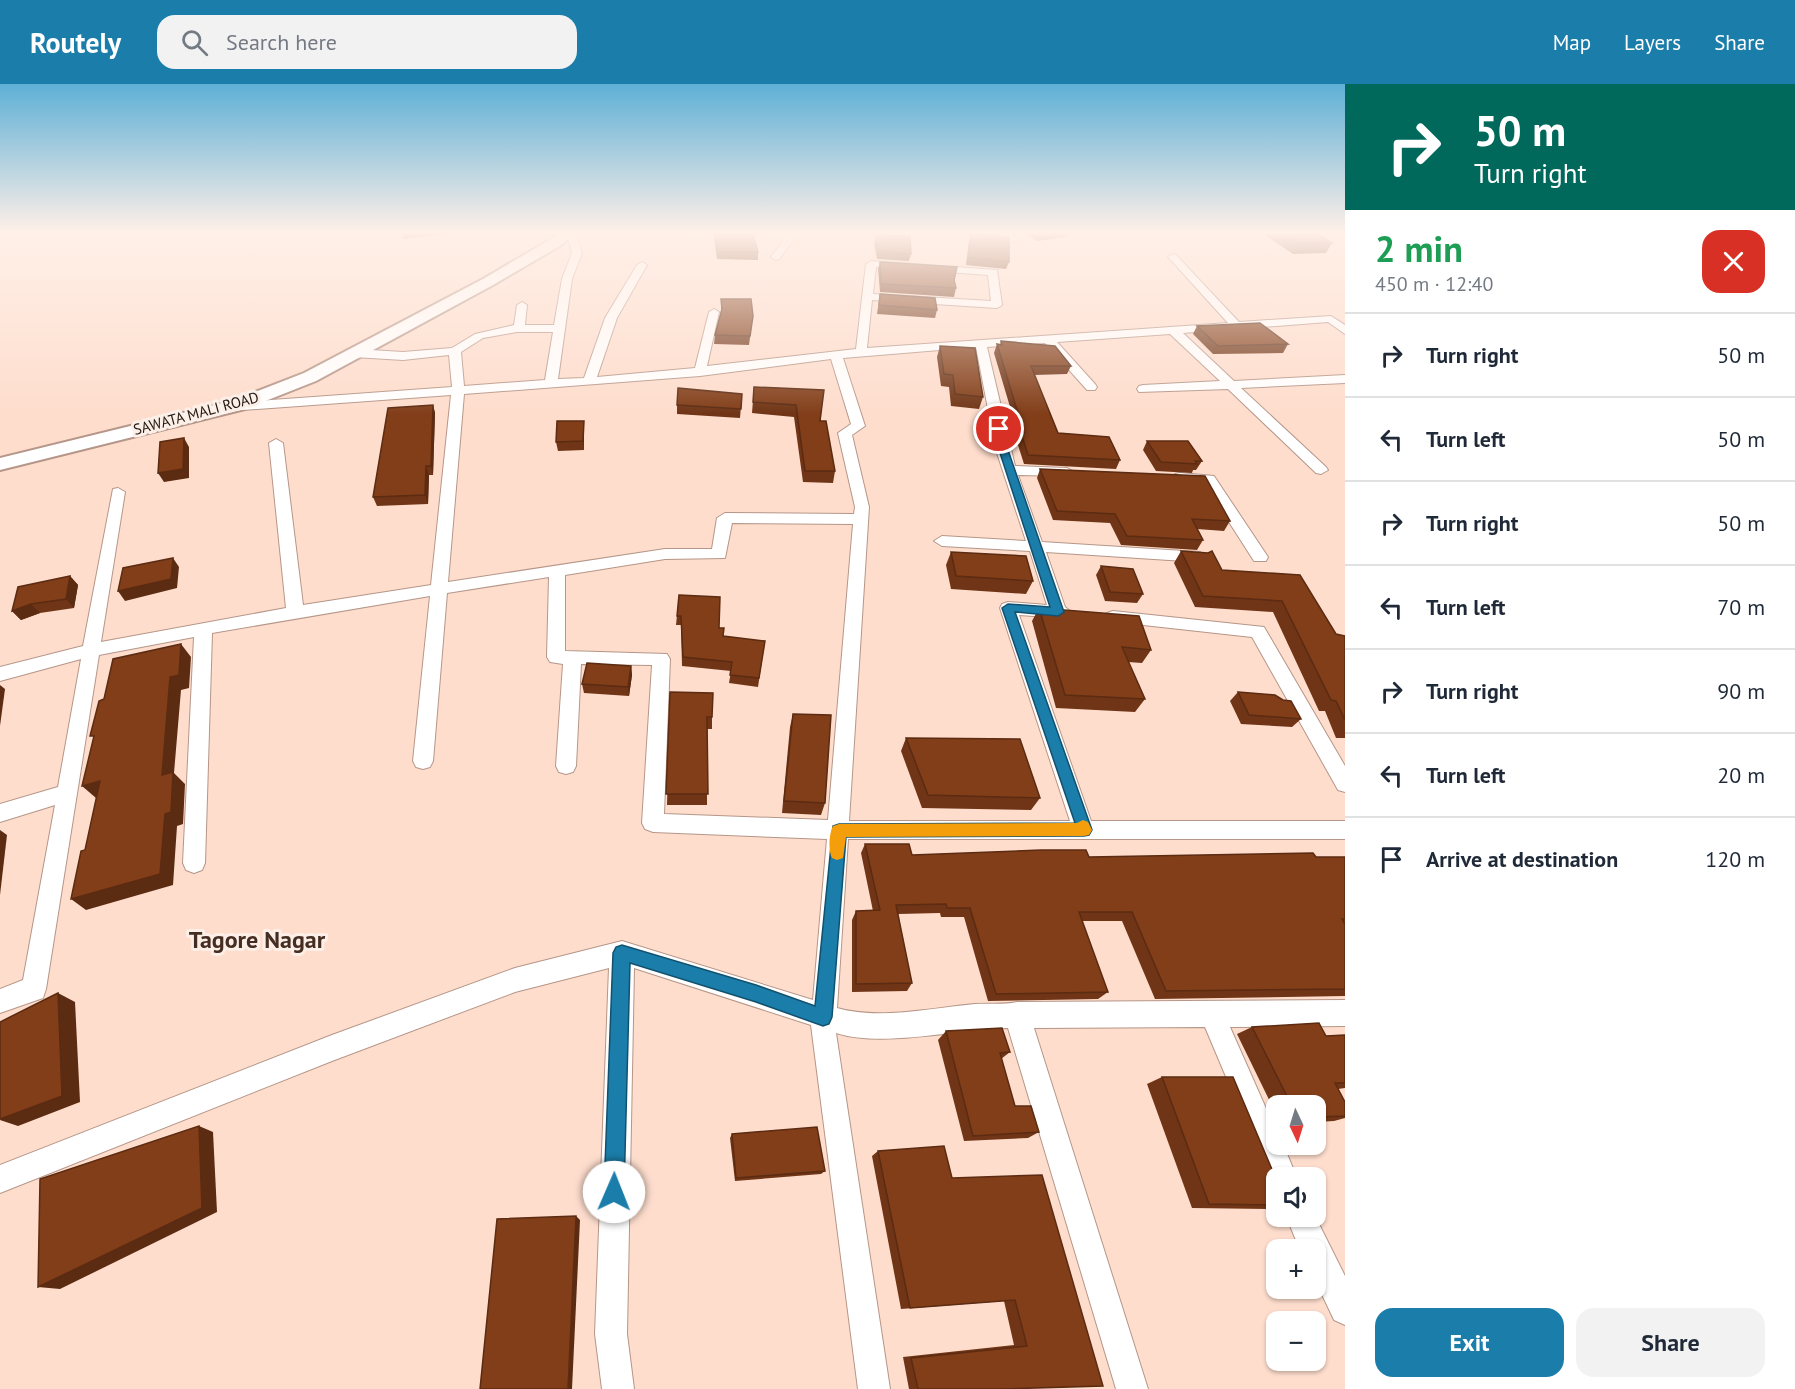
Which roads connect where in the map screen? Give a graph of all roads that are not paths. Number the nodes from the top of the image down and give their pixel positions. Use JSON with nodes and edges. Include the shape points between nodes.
{"nodes":[{"id":1,"x":469,"y":292,"type":"edge"},
{"id":2,"x":565,"y":292,"type":"edge"},
{"id":3,"x":626,"y":292,"type":"edge"},
{"id":4,"x":868,"y":292,"type":"edge"},
{"id":5,"x":995,"y":292,"type":"edge"},
{"id":6,"x":1205,"y":292,"type":"edge"},
{"id":7,"x":867,"y":297,"type":"junction"},
{"id":8,"x":522,"y":305,"type":"dead end"},
{"id":9,"x":714,"y":312,"type":"dead end"},
{"id":10,"x":1236,"y":325,"type":"junction"},
{"id":11,"x":519,"y":329,"type":"junction"},
{"id":12,"x":560,"y":329,"type":"junction"},
{"id":13,"x":1172,"y":329,"type":"junction"},
{"id":14,"x":1345,"y":331,"type":"edge"},
{"id":15,"x":1048,"y":339,"type":"junction"},
{"id":16,"x":981,"y":344,"type":"junction"},
{"id":17,"x":456,"y":351,"type":"junction"},
{"id":18,"x":861,"y":352,"type":"junction"},
{"id":19,"x":354,"y":353,"type":"junction"},
{"id":20,"x":836,"y":355,"type":"junction"},
{"id":21,"x":700,"y":372,"type":"junction"},
{"id":22,"x":1345,"y":379,"type":"edge"},
{"id":23,"x":589,"y":381,"type":"junction"},
{"id":24,"x":551,"y":384,"type":"junction"},
{"id":25,"x":1229,"y":384,"type":"junction"},
{"id":26,"x":1091,"y":387,"type":"dead end"},
{"id":27,"x":1143,"y":389,"type":"dead end"},
{"id":28,"x":458,"y":391,"type":"junction"},
{"id":29,"x":227,"y":407,"type":"junction"},
{"id":30,"x":276,"y":443,"type":"dead end"},
{"id":31,"x":0,"y":464,"type":"edge"},
{"id":32,"x":1010,"y":470,"type":"junction"},
{"id":33,"x":1321,"y":470,"type":"dead end"},
{"id":34,"x":1081,"y":473,"type":"edge"},
{"id":35,"x":1162,"y":477,"type":"edge"},
{"id":36,"x":118,"y":492,"type":"dead end"},
{"id":37,"x":860,"y":519,"type":"junction"},
{"id":38,"x":942,"y":541,"type":"dead end"},
{"id":39,"x":1036,"y":545,"type":"junction"},
{"id":40,"x":1200,"y":556,"type":"edge"},
{"id":41,"x":1260,"y":557,"type":"dead end"},
{"id":42,"x":557,"y":572,"type":"junction"},
{"id":43,"x":439,"y":590,"type":"junction"},
{"id":44,"x":295,"y":612,"type":"junction"},
{"id":45,"x":1058,"y":612,"type":"junction"},
{"id":46,"x":203,"y":629,"type":"junction"},
{"id":47,"x":91,"y":650,"type":"junction"},
{"id":48,"x":572,"y":658,"type":"junction"},
{"id":49,"x":0,"y":675,"type":"edge"},
{"id":50,"x":423,"y":761,"type":"dead end"},
{"id":51,"x":566,"y":766,"type":"dead end"},
{"id":52,"x":1345,"y":784,"type":"edge"},
{"id":53,"x":67,"y":793,"type":"junction"},
{"id":54,"x":0,"y":813,"type":"edge"},
{"id":55,"x":839,"y":830,"type":"junction"},
{"id":56,"x":1084,"y":830,"type":"junction"},
{"id":57,"x":1345,"y":830,"type":"edge"},
{"id":58,"x":194,"y":863,"type":"dead end"},
{"id":59,"x":622,"y":953,"type":"junction"},
{"id":60,"x":0,"y":1001,"type":"edge"},
{"id":61,"x":1345,"y":1013,"type":"edge"},
{"id":62,"x":1212,"y":1014,"type":"junction"},
{"id":63,"x":1017,"y":1015,"type":"junction"},
{"id":64,"x":823,"y":1017,"type":"junction"},
{"id":65,"x":1278,"y":1167,"type":"edge"},
{"id":66,"x":0,"y":1179,"type":"edge"},
{"id":67,"x":1326,"y":1266,"type":"edge"},
{"id":68,"x":1336,"y":1280,"type":"edge"},
{"id":69,"x":1345,"y":1310,"type":"edge"},
{"id":70,"x":618,"y":1389,"type":"edge"},
{"id":71,"x":874,"y":1389,"type":"edge"},
{"id":72,"x":1132,"y":1389,"type":"edge"}],
"edges":[{"from":1,"to":19,"type":"street","name":"SAWATA MALI ROAD"},
{"from":2,"to":12,"type":"street"},
{"from":3,"to":23,"type":"street","via":[[611,318]]},
{"from":4,"to":7,"type":"street"},
{"from":5,"to":7,"type":"street","via":[[997,305]]},
{"from":6,"to":10,"type":"street"},
{"from":7,"to":18,"type":"street"},
{"from":8,"to":11,"type":"street"},
{"from":9,"to":21,"type":"street"},
{"from":10,"to":13,"type":"street"},
{"from":10,"to":14,"type":"street","via":[[1331,319]]},
{"from":11,"to":12,"type":"street"},
{"from":11,"to":17,"type":"street","via":[[484,332]]},
{"from":12,"to":24,"type":"street"},
{"from":13,"to":15,"type":"street"},
{"from":13,"to":25,"type":"street"},
{"from":15,"to":16,"type":"street"},
{"from":15,"to":26,"type":"street"},
{"from":16,"to":18,"type":"street"},
{"from":16,"to":32,"type":"street"},
{"from":17,"to":19,"type":"street","via":[[403,356]]},
{"from":17,"to":28,"type":"street"},
{"from":18,"to":20,"type":"street"},
{"from":19,"to":29,"type":"street","name":"SAWATA MALI ROAD","via":[[310,377]]},
{"from":20,"to":21,"type":"street"},
{"from":20,"to":37,"type":"street","via":[[858,426],[845,433],[862,507]]},
{"from":21,"to":23,"type":"street"},
{"from":22,"to":25,"type":"street"},
{"from":23,"to":24,"type":"street"},
{"from":24,"to":28,"type":"street"},
{"from":25,"to":27,"type":"street"},
{"from":25,"to":33,"type":"street"},
{"from":28,"to":29,"type":"street"},
{"from":28,"to":43,"type":"street"},
{"from":29,"to":31,"type":"street","name":"SAWATA MALI ROAD"},
{"from":30,"to":44,"type":"street"},
{"from":32,"to":34,"type":"street"},
{"from":32,"to":39,"type":"street"},
{"from":35,"to":41,"type":"street","via":[[1209,478]]},
{"from":36,"to":47,"type":"street"},
{"from":37,"to":42,"type":"street","via":[[725,518],[719,554],[665,554]]},
{"from":37,"to":55,"type":"street"},
{"from":38,"to":39,"type":"street"},
{"from":39,"to":40,"type":"street"},
{"from":39,"to":45,"type":"street"},
{"from":42,"to":43,"type":"street"},
{"from":42,"to":48,"type":"street","via":[[556,657]]},
{"from":43,"to":44,"type":"street"},
{"from":43,"to":50,"type":"street"},
{"from":44,"to":46,"type":"street"},
{"from":45,"to":52,"type":"street","via":[[1258,631]]},
{"from":45,"to":56,"type":"street","via":[[1008,608]]},
{"from":46,"to":47,"type":"street"},
{"from":46,"to":58,"type":"street"},
{"from":47,"to":49,"type":"street"},
{"from":47,"to":53,"type":"street"},
{"from":48,"to":51,"type":"street"},
{"from":48,"to":55,"type":"street","via":[[661,658],[653,823]]},
{"from":53,"to":54,"type":"street"},
{"from":53,"to":60,"type":"street","via":[[34,989]]},
{"from":55,"to":56,"type":"street"},
{"from":55,"to":64,"type":"street"},
{"from":56,"to":57,"type":"street"},
{"from":59,"to":64,"type":"street"},
{"from":59,"to":66,"type":"street","via":[[514,980]]},
{"from":59,"to":70,"type":"street","via":[[611,1334]]},
{"from":61,"to":62,"type":"street"},
{"from":62,"to":63,"type":"street"},
{"from":62,"to":65,"type":"street"},
{"from":63,"to":64,"type":"street","via":[[852,1025]]},
{"from":63,"to":72,"type":"street"},
{"from":64,"to":71,"type":"street"},
{"from":67,"to":68,"type":"street"},
{"from":68,"to":69,"type":"street"}]}
